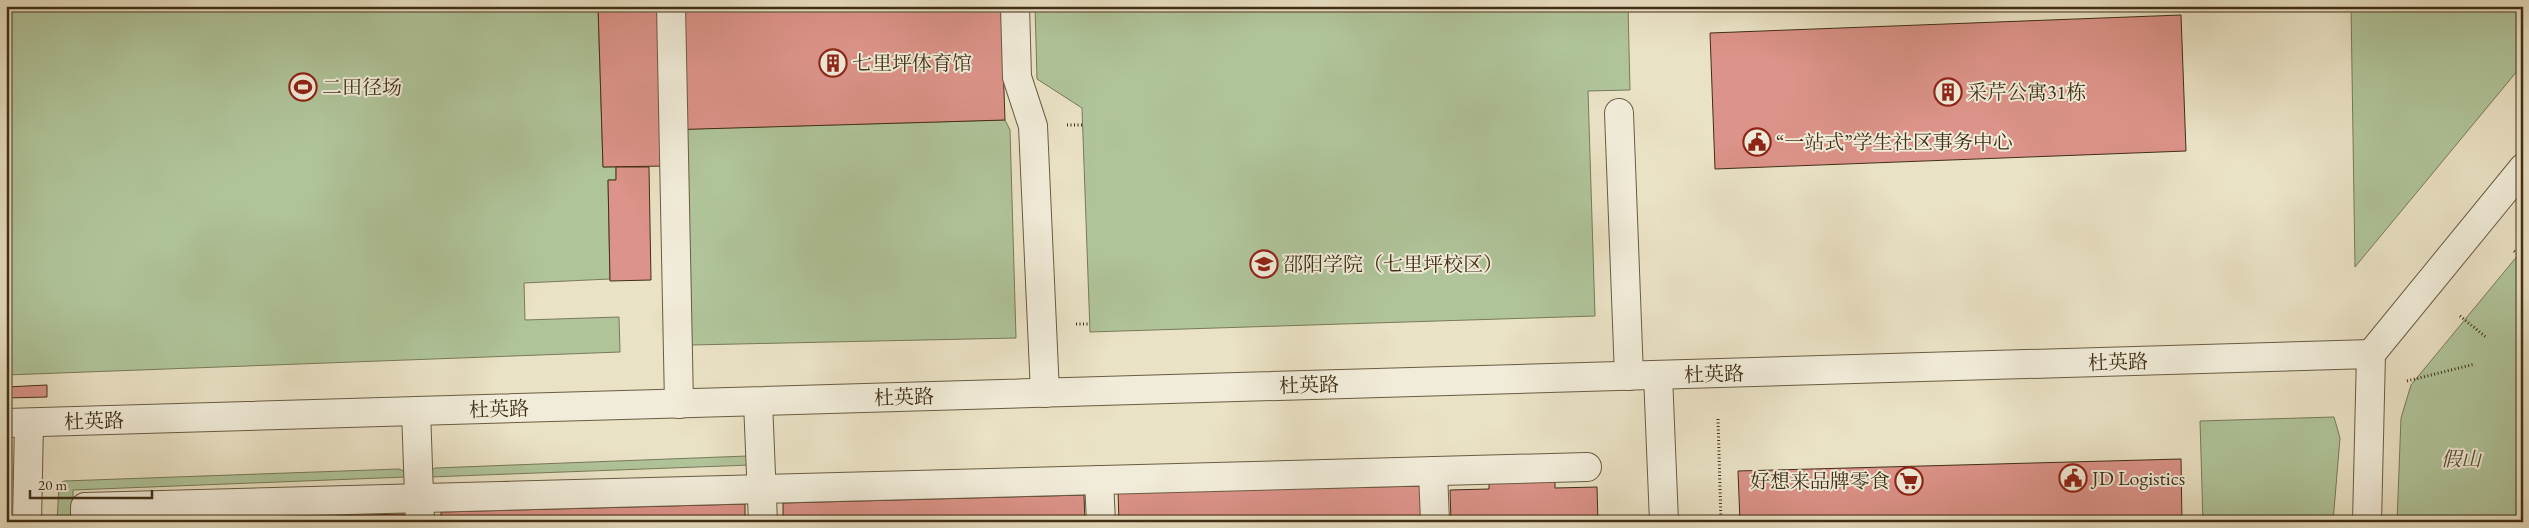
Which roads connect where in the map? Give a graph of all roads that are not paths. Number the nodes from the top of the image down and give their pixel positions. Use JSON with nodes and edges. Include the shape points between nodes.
{"nodes":[{"id":1,"x":671,"y":6,"type":"edge"},
{"id":2,"x":1014,"y":6,"type":"edge"},
{"id":3,"x":1619,"y":113,"type":"dead end"},
{"id":4,"x":2523,"y":168,"type":"edge"},
{"id":5,"x":2371,"y":354,"type":"junction"},
{"id":6,"x":1658,"y":375,"type":"junction"},
{"id":7,"x":1629,"y":376,"type":"junction"},
{"id":8,"x":1045,"y":393,"type":"junction"},
{"id":9,"x":758,"y":402,"type":"junction"},
{"id":10,"x":679,"y":404,"type":"junction"},
{"id":11,"x":416,"y":411,"type":"junction"},
{"id":12,"x":17,"y":423,"type":"edge"},
{"id":13,"x":1587,"y":467,"type":"dead end"},
{"id":14,"x":1433,"y":471,"type":"junction"},
{"id":15,"x":1099,"y":480,"type":"junction"},
{"id":16,"x":761,"y":489,"type":"junction"},
{"id":17,"x":420,"y":510,"type":"edge"},
{"id":18,"x":20,"y":517,"type":"edge"},
{"id":19,"x":85,"y":522,"type":"edge"},
{"id":20,"x":762,"y":522,"type":"edge"},
{"id":21,"x":1100,"y":522,"type":"edge"},
{"id":22,"x":1435,"y":522,"type":"edge"},
{"id":23,"x":1664,"y":522,"type":"edge"},
{"id":24,"x":2367,"y":522,"type":"edge"}],
"edges":[{"from":1,"to":10,"type":"street"},
{"from":2,"to":8,"type":"street","via":[[1017,77],[1033,126]]},
{"from":3,"to":7,"type":"street"},
{"from":4,"to":5,"type":"street"},
{"from":5,"to":6,"type":"street","name":"杜英路"},
{"from":5,"to":24,"type":"street"},
{"from":6,"to":7,"type":"street","name":"杜英路"},
{"from":6,"to":23,"type":"street"},
{"from":7,"to":8,"type":"street","name":"杜英路"},
{"from":8,"to":9,"type":"street","name":"杜英路"},
{"from":9,"to":10,"type":"street","name":"杜英路"},
{"from":9,"to":16,"type":"street"},
{"from":10,"to":11,"type":"street","name":"杜英路"},
{"from":11,"to":12,"type":"street","name":"杜英路"},
{"from":11,"to":17,"type":"street"},
{"from":12,"to":18,"type":"street"},
{"from":13,"to":14,"type":"street"},
{"from":14,"to":15,"type":"street"},
{"from":14,"to":22,"type":"street"},
{"from":15,"to":16,"type":"street"},
{"from":15,"to":21,"type":"street"},
{"from":16,"to":17,"type":"street"},
{"from":16,"to":20,"type":"street"},
{"from":17,"to":19,"type":"street","via":[[85,507]]}]}
